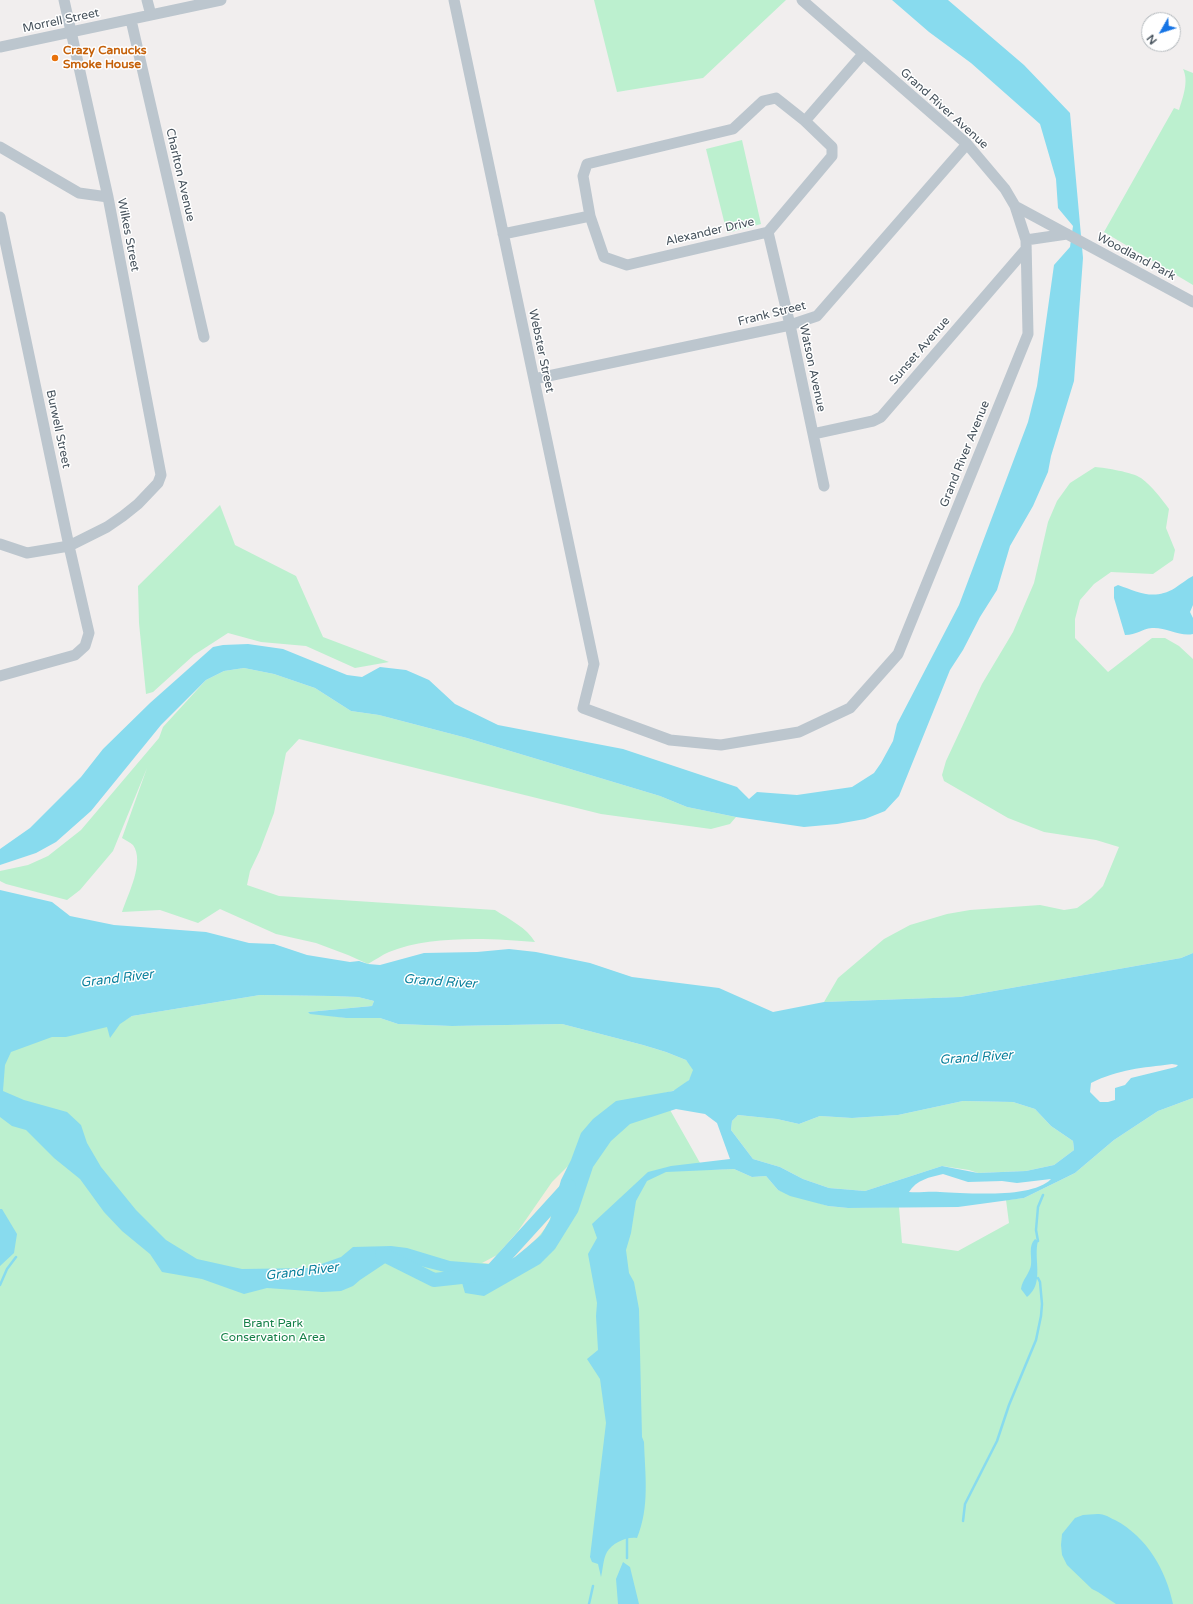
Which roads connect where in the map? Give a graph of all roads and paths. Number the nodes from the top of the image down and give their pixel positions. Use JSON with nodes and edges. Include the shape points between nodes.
{"nodes":[{"id":1,"x":64,"y":0,"type":"edge"},
{"id":2,"x":147,"y":0,"type":"edge"},
{"id":3,"x":221,"y":0,"type":"edge"},
{"id":4,"x":454,"y":0,"type":"edge"},
{"id":5,"x":802,"y":0,"type":"edge"},
{"id":6,"x":150,"y":15,"type":"junction"},
{"id":7,"x":131,"y":20,"type":"junction"},
{"id":8,"x":71,"y":32,"type":"junction"},
{"id":9,"x":0,"y":47,"type":"edge"},
{"id":10,"x":863,"y":54,"type":"junction"},
{"id":11,"x":805,"y":121,"type":"junction"},
{"id":12,"x":967,"y":144,"type":"junction"},
{"id":13,"x":0,"y":147,"type":"edge"},
{"id":14,"x":108,"y":197,"type":"junction"},
{"id":15,"x":1015,"y":206,"type":"junction"},
{"id":16,"x":590,"y":216,"type":"junction"},
{"id":17,"x":0,"y":217,"type":"edge"},
{"id":18,"x":768,"y":232,"type":"junction"},
{"id":19,"x":503,"y":234,"type":"junction"},
{"id":20,"x":1067,"y":234,"type":"junction"},
{"id":21,"x":1026,"y":245,"type":"junction"},
{"id":22,"x":1193,"y":302,"type":"edge"},
{"id":23,"x":790,"y":326,"type":"junction"},
{"id":24,"x":204,"y":337,"type":"dead end"},
{"id":25,"x":534,"y":379,"type":"junction"},
{"id":26,"x":813,"y":434,"type":"junction"},
{"id":27,"x":824,"y":486,"type":"dead end"},
{"id":28,"x":0,"y":544,"type":"edge"},
{"id":29,"x":69,"y":546,"type":"junction"},
{"id":30,"x":0,"y":676,"type":"edge"},
{"id":31,"x":583,"y":708,"type":"joint"}],
"edges":[{"from":1,"to":8,"type":"street","name":"Wilkes Street"},
{"from":2,"to":6,"type":"street"},
{"from":3,"to":6,"type":"street","name":"Morrell Street"},
{"from":4,"to":19,"type":"street","name":"Webster Street"},
{"from":5,"to":10,"type":"street","name":"Grand River Avenue"},
{"from":6,"to":7,"type":"street","name":"Morrell Street"},
{"from":7,"to":8,"type":"street","name":"Morrell Street"},
{"from":7,"to":24,"type":"street","name":"Charlton Avenue"},
{"from":8,"to":9,"type":"street","name":"Morrell Street"},
{"from":8,"to":14,"type":"street","name":"Wilkes Street"},
{"from":10,"to":11,"type":"street"},
{"from":10,"to":12,"type":"street","name":"Grand River Avenue"},
{"from":11,"to":16,"type":"street","name":"Alexander Drive","via":[[776,98],[763,101],[733,129],[587,164],[583,176]]},
{"from":11,"to":18,"type":"street","name":"Alexander Drive","via":[[832,147],[832,156]]},
{"from":12,"to":15,"type":"street","name":"Grand River Avenue","via":[[1005,189]]},
{"from":12,"to":23,"type":"street","name":"Frank Street","via":[[817,316]]},
{"from":13,"to":14,"type":"street","via":[[79,193]]},
{"from":14,"to":29,"type":"street","name":"Wilkes Street","via":[[161,475],[143,499],[123,516]]},
{"from":15,"to":20,"type":"street","name":"Woodland Park"},
{"from":15,"to":21,"type":"street","name":"Grand River Avenue"},
{"from":16,"to":18,"type":"street","name":"Alexander Drive","via":[[604,257],[627,265]]},
{"from":16,"to":19,"type":"street"},
{"from":17,"to":29,"type":"street","name":"Burwell Street"},
{"from":18,"to":23,"type":"street","name":"Watson Avenue"},
{"from":19,"to":25,"type":"street","name":"Webster Street"},
{"from":20,"to":21,"type":"street"},
{"from":20,"to":22,"type":"street","name":"Woodland Park"},
{"from":21,"to":26,"type":"street","name":"Sunset Avenue","via":[[881,417]]},
{"from":21,"to":31,"type":"street","name":"Grand River Avenue","via":[[1028,334],[898,654],[850,708],[799,732],[721,745],[670,740]]},
{"from":23,"to":25,"type":"street","name":"Frank Street"},
{"from":23,"to":26,"type":"street","name":"Watson Avenue"},
{"from":25,"to":31,"type":"street","name":"Webster Street","via":[[594,664]]},
{"from":26,"to":27,"type":"street","name":"Watson Avenue"},
{"from":28,"to":29,"type":"street","via":[[27,553]]},
{"from":29,"to":30,"type":"street","name":"Burwell Street","via":[[89,633],[85,646],[75,655]]}]}
